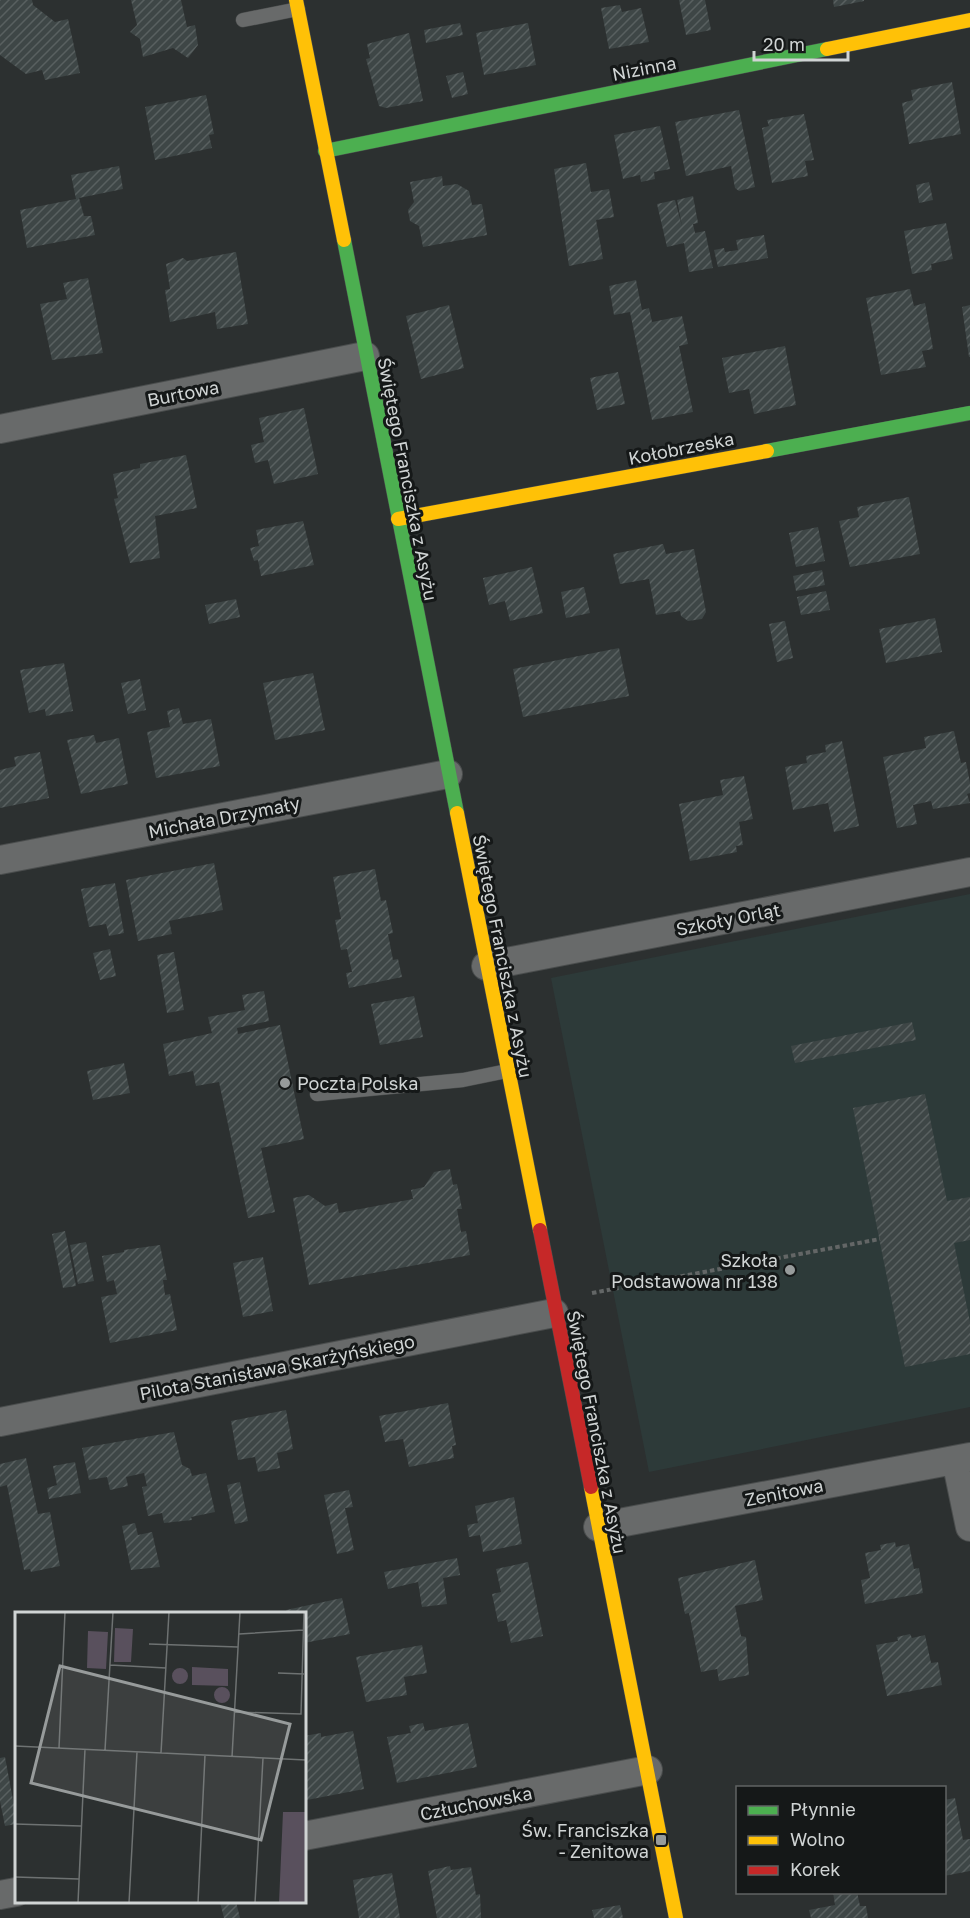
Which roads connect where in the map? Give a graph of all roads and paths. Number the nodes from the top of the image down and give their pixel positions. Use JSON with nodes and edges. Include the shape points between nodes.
{"nodes":[{"id":1,"x":297,"y":5,"type":"edge"},
{"id":2,"x":243,"y":20,"type":"dead end"},
{"id":3,"x":970,"y":20,"type":"edge"},
{"id":4,"x":325,"y":151,"type":"junction"},
{"id":5,"x":365,"y":356,"type":"junction"},
{"id":6,"x":970,"y":413,"type":"edge"},
{"id":7,"x":0,"y":429,"type":"edge"},
{"id":8,"x":398,"y":519,"type":"junction"},
{"id":9,"x":448,"y":774,"type":"junction"},
{"id":10,"x":0,"y":860,"type":"edge"},
{"id":11,"x":970,"y":872,"type":"edge"},
{"id":12,"x":486,"y":966,"type":"junction"},
{"id":13,"x":507,"y":1071,"type":"junction"},
{"id":14,"x":317,"y":1094,"type":"dead end"},
{"id":15,"x":879,"y":1239,"type":"dead end"},
{"id":16,"x":592,"y":1293,"type":"dead end"},
{"id":17,"x":555,"y":1313,"type":"junction"},
{"id":18,"x":0,"y":1422,"type":"edge"},
{"id":19,"x":963,"y":1458,"type":"edge"},
{"id":20,"x":598,"y":1527,"type":"junction"},
{"id":21,"x":970,"y":1527,"type":"edge"},
{"id":22,"x":648,"y":1770,"type":"junction"},
{"id":23,"x":306,"y":1836,"type":"edge"},
{"id":24,"x":15,"y":1892,"type":"edge"},
{"id":25,"x":0,"y":1895,"type":"edge"},
{"id":26,"x":676,"y":1918,"type":"edge"}],
"edges":[{"from":1,"to":2,"type":"lane"},
{"from":1,"to":4,"type":"street","name":"Świętego Franciszka z Asyżu"},
{"from":3,"to":4,"type":"street","name":"Nizinna"},
{"from":4,"to":5,"type":"street","name":"Świętego Franciszka z Asyżu"},
{"from":5,"to":7,"type":"street","name":"Burtowa"},
{"from":5,"to":8,"type":"street","name":"Świętego Franciszka z Asyżu"},
{"from":6,"to":8,"type":"street","name":"Kołobrzeska"},
{"from":8,"to":9,"type":"street","name":"Świętego Franciszka z Asyżu"},
{"from":9,"to":10,"type":"street","name":"Michała Drzymały"},
{"from":9,"to":12,"type":"street","name":"Świętego Franciszka z Asyżu"},
{"from":11,"to":12,"type":"street","name":"Szkoły Orląt"},
{"from":12,"to":13,"type":"street","name":"Świętego Franciszka z Asyżu"},
{"from":13,"to":14,"type":"lane","via":[[462,1080]]},
{"from":13,"to":17,"type":"street","name":"Świętego Franciszka z Asyżu"},
{"from":15,"to":16,"type":"path"},
{"from":17,"to":18,"type":"street","name":"Pilota Stanisława Skarżyńskiego"},
{"from":17,"to":20,"type":"street","name":"Świętego Franciszka z Asyżu"},
{"from":19,"to":20,"type":"street","name":"Zenitowa"},
{"from":19,"to":21,"type":"street"},
{"from":20,"to":22,"type":"street","name":"Świętego Franciszka z Asyżu"},
{"from":22,"to":23,"type":"street","name":"Człuchowska"},
{"from":22,"to":26,"type":"street","name":"Świętego Franciszka z Asyżu"},
{"from":24,"to":25,"type":"street"}]}
